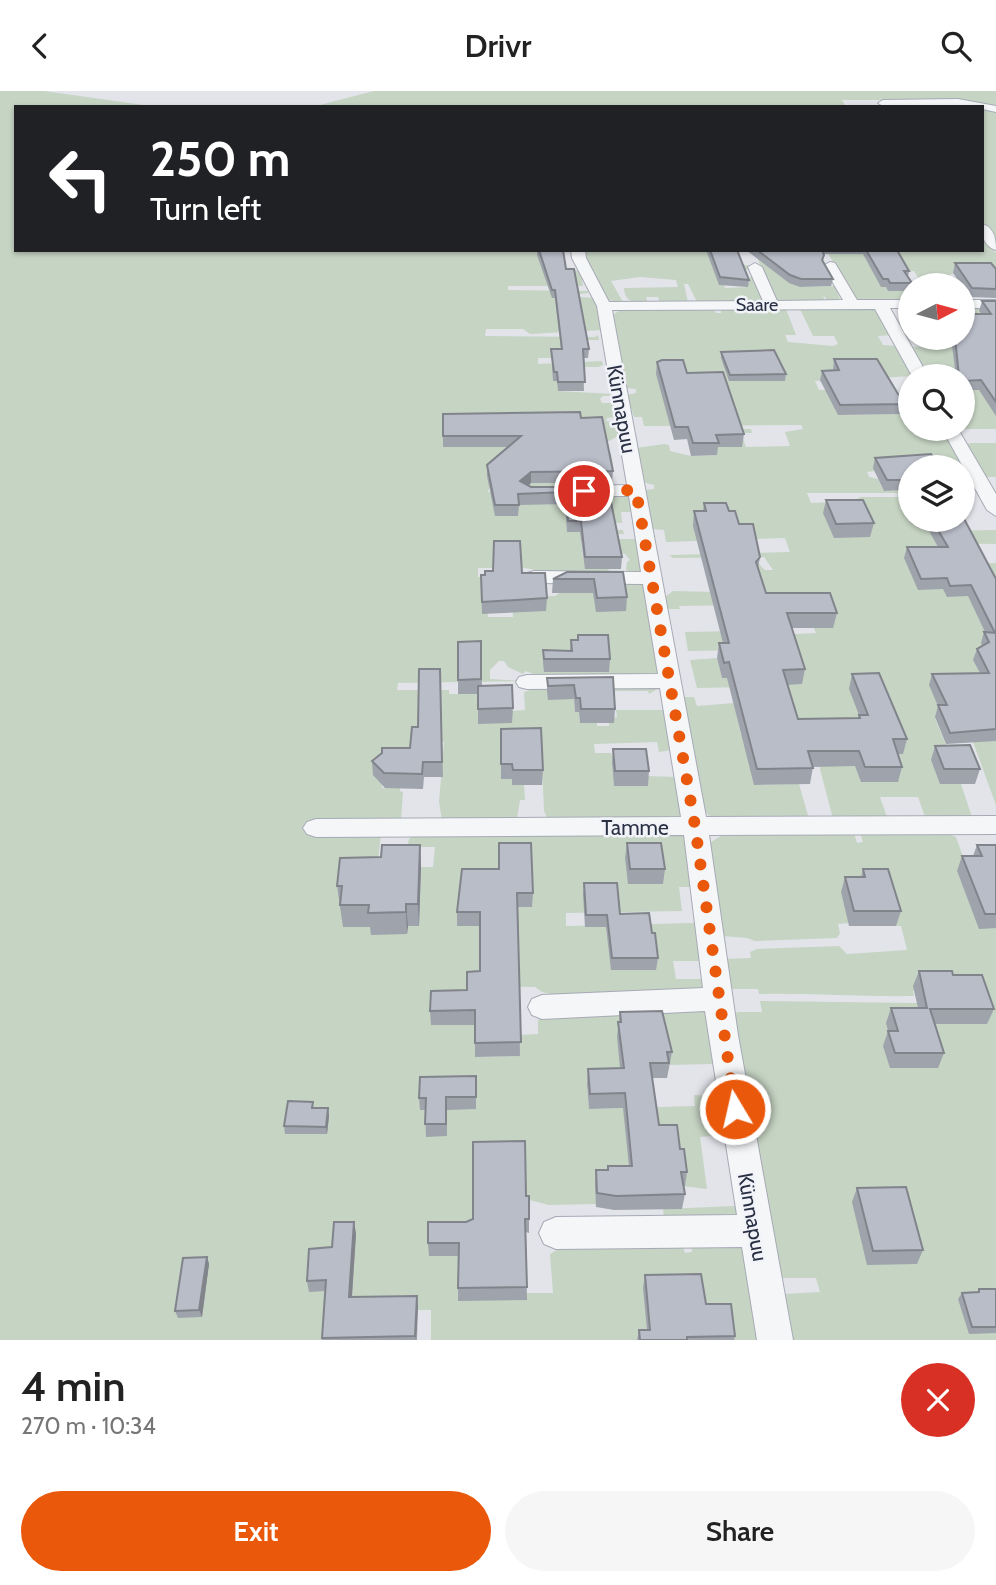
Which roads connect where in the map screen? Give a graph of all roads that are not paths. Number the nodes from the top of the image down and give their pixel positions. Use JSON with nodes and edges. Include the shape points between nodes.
{"nodes":[{"id":1,"x":883,"y":103,"type":"edge"},
{"id":2,"x":974,"y":105,"type":"edge"},
{"id":3,"x":984,"y":231,"type":"edge"},
{"id":4,"x":996,"y":246,"type":"edge"},
{"id":5,"x":578,"y":252,"type":"edge"},
{"id":6,"x":830,"y":266,"type":"dead end"},
{"id":7,"x":755,"y":267,"type":"dead end"},
{"id":8,"x":852,"y":304,"type":"junction"},
{"id":9,"x":880,"y":304,"type":"junction"},
{"id":10,"x":898,"y":304,"type":"edge"},
{"id":11,"x":975,"y":304,"type":"edge"},
{"id":12,"x":996,"y":304,"type":"edge"},
{"id":13,"x":772,"y":305,"type":"junction"},
{"id":14,"x":604,"y":306,"type":"junction"},
{"id":15,"x":913,"y":364,"type":"edge"},
{"id":16,"x":957,"y":441,"type":"edge"},
{"id":17,"x":636,"y":490,"type":"junction"},
{"id":18,"x":558,"y":491,"type":"edge"},
{"id":19,"x":996,"y":510,"type":"edge"},
{"id":20,"x":534,"y":577,"type":"edge"},
{"id":21,"x":653,"y":578,"type":"junction"},
{"id":22,"x":669,"y":681,"type":"junction"},
{"id":23,"x":527,"y":682,"type":"dead end"},
{"id":24,"x":996,"y":825,"type":"edge"},
{"id":25,"x":695,"y":826,"type":"junction"},
{"id":26,"x":316,"y":828,"type":"dead end"},
{"id":27,"x":718,"y":999,"type":"junction"},
{"id":28,"x":542,"y":1007,"type":"dead end"},
{"id":29,"x":755,"y":1231,"type":"junction"},
{"id":30,"x":556,"y":1233,"type":"dead end"},
{"id":31,"x":775,"y":1340,"type":"edge"}],
"edges":[{"from":1,"to":2,"type":"street"},
{"from":3,"to":4,"type":"street"},
{"from":5,"to":14,"type":"street","name":"Künnapuu"},
{"from":6,"to":8,"type":"street"},
{"from":7,"to":13,"type":"street"},
{"from":8,"to":9,"type":"street","name":"Saare"},
{"from":8,"to":13,"type":"street","name":"Saare"},
{"from":9,"to":10,"type":"street","name":"Saare"},
{"from":9,"to":15,"type":"street"},
{"from":11,"to":12,"type":"street"},
{"from":13,"to":14,"type":"street","name":"Saare"},
{"from":14,"to":17,"type":"street","name":"Künnapuu"},
{"from":16,"to":19,"type":"street"},
{"from":17,"to":18,"type":"street"},
{"from":17,"to":21,"type":"street","name":"Künnapuu"},
{"from":20,"to":21,"type":"street"},
{"from":21,"to":22,"type":"street","name":"Künnapuu"},
{"from":22,"to":23,"type":"street"},
{"from":22,"to":25,"type":"street","name":"Künnapuu"},
{"from":24,"to":25,"type":"street","name":"Tamme"},
{"from":25,"to":26,"type":"street","name":"Tamme"},
{"from":25,"to":27,"type":"street","name":"Künnapuu"},
{"from":27,"to":28,"type":"street"},
{"from":27,"to":29,"type":"street","name":"Künnapuu"},
{"from":29,"to":30,"type":"street"},
{"from":29,"to":31,"type":"street","name":"Künnapuu"}]}
